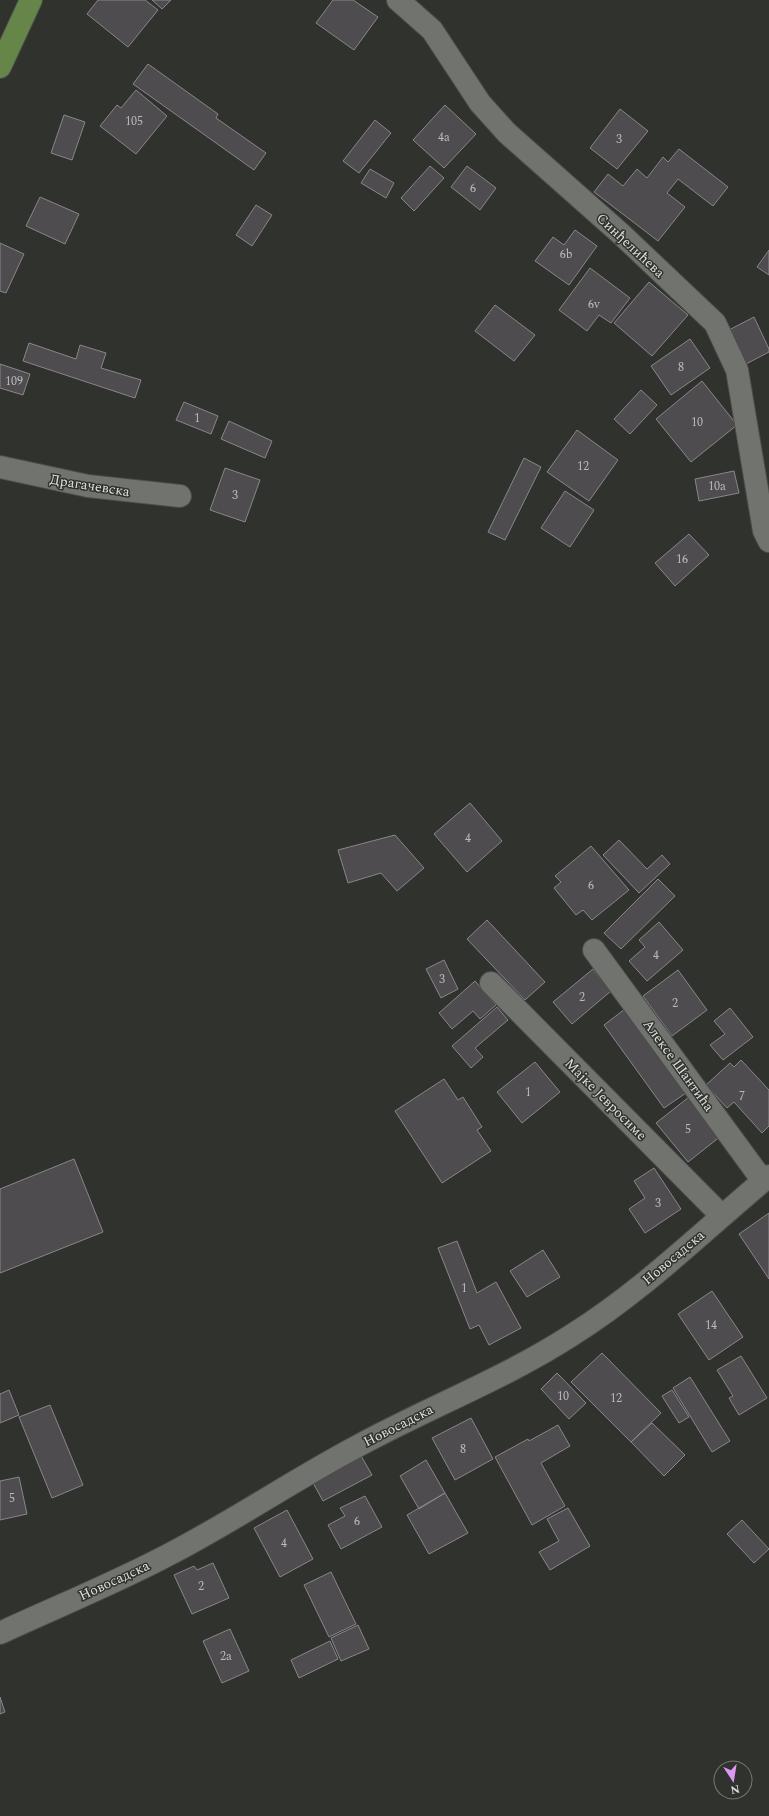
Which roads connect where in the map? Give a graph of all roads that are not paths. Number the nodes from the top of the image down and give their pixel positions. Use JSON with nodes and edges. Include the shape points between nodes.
{"nodes":[{"id":1,"x":31,"y":0,"type":"edge"},
{"id":2,"x":398,"y":0,"type":"edge"},
{"id":3,"x":0,"y":67,"type":"edge"},
{"id":4,"x":761,"y":463,"type":"edge"},
{"id":5,"x":0,"y":467,"type":"edge"},
{"id":6,"x":180,"y":496,"type":"dead end"},
{"id":7,"x":769,"y":541,"type":"edge"},
{"id":8,"x":594,"y":950,"type":"dead end"},
{"id":9,"x":491,"y":983,"type":"dead end"},
{"id":10,"x":766,"y":1179,"type":"edge"},
{"id":11,"x":722,"y":1216,"type":"junction"},
{"id":12,"x":0,"y":1633,"type":"edge"}],
"edges":[{"from":1,"to":3,"type":"main road"},
{"from":2,"to":4,"type":"street","name":"Синђелићева","via":[[432,30],[480,102],[506,133],[621,234],[715,323],[737,370]]},
{"from":4,"to":7,"type":"street","name":"Синђелићева","via":[[764,531]]},
{"from":5,"to":6,"type":"street","name":"Драгачевска","via":[[88,486]]},
{"from":8,"to":10,"type":"street","name":"Алексе Шантића"},
{"from":9,"to":11,"type":"street","name":"Мајке Јевросиме"},
{"from":10,"to":11,"type":"street","name":"Новосадска"},
{"from":11,"to":12,"type":"street","name":"Новосадска","via":[[641,1285],[574,1334],[511,1372],[354,1447],[250,1510],[167,1556]]}]}
